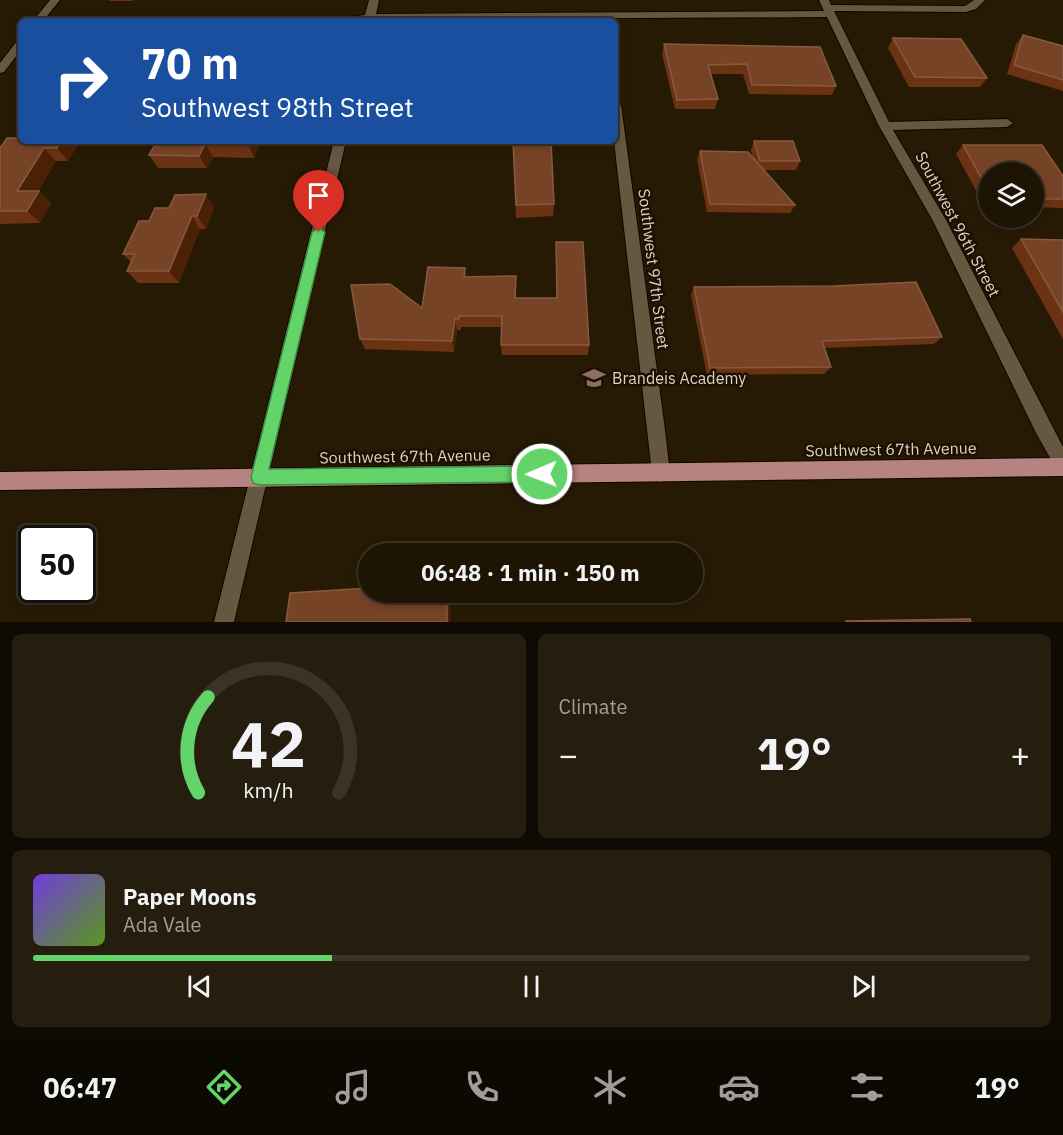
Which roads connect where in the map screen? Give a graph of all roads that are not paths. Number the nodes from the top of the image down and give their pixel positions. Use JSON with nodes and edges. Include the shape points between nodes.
{"nodes":[{"id":1,"x":55,"y":0,"type":"edge"},
{"id":2,"x":374,"y":0,"type":"edge"},
{"id":3,"x":980,"y":0,"type":"edge"},
{"id":4,"x":828,"y":7,"type":"edge"},
{"id":5,"x":40,"y":18,"type":"edge"},
{"id":6,"x":369,"y":18,"type":"edge"},
{"id":7,"x":407,"y":18,"type":"edge"},
{"id":8,"x":18,"y":47,"type":"edge"},
{"id":9,"x":0,"y":70,"type":"edge"},
{"id":10,"x":1007,"y":123,"type":"dead end"},
{"id":11,"x":885,"y":126,"type":"junction"},
{"id":12,"x":618,"y":128,"type":"edge"},
{"id":13,"x":339,"y":144,"type":"edge"},
{"id":14,"x":1063,"y":466,"type":"edge"},
{"id":15,"x":660,"y":472,"type":"junction"},
{"id":16,"x":259,"y":477,"type":"junction"},
{"id":17,"x":0,"y":481,"type":"edge"},
{"id":18,"x":224,"y":622,"type":"edge"}],
"edges":[{"from":1,"to":5,"type":"street"},
{"from":2,"to":6,"type":"street"},
{"from":3,"to":4,"type":"street","via":[[966,9]]},
{"from":4,"to":7,"type":"street"},
{"from":4,"to":11,"type":"street","name":"Southwest 96th Street"},
{"from":8,"to":9,"type":"street"},
{"from":10,"to":11,"type":"street"},
{"from":11,"to":14,"type":"street","name":"Southwest 96th Street","via":[[939,220]]},
{"from":12,"to":15,"type":"street","name":"Southwest 97th Street"},
{"from":13,"to":16,"type":"street"},
{"from":14,"to":15,"type":"main road","name":"Southwest 67th Avenue"},
{"from":15,"to":16,"type":"main road","name":"Southwest 67th Avenue"},
{"from":16,"to":17,"type":"main road","name":"Southwest 67th Avenue"},
{"from":16,"to":18,"type":"street"}]}
